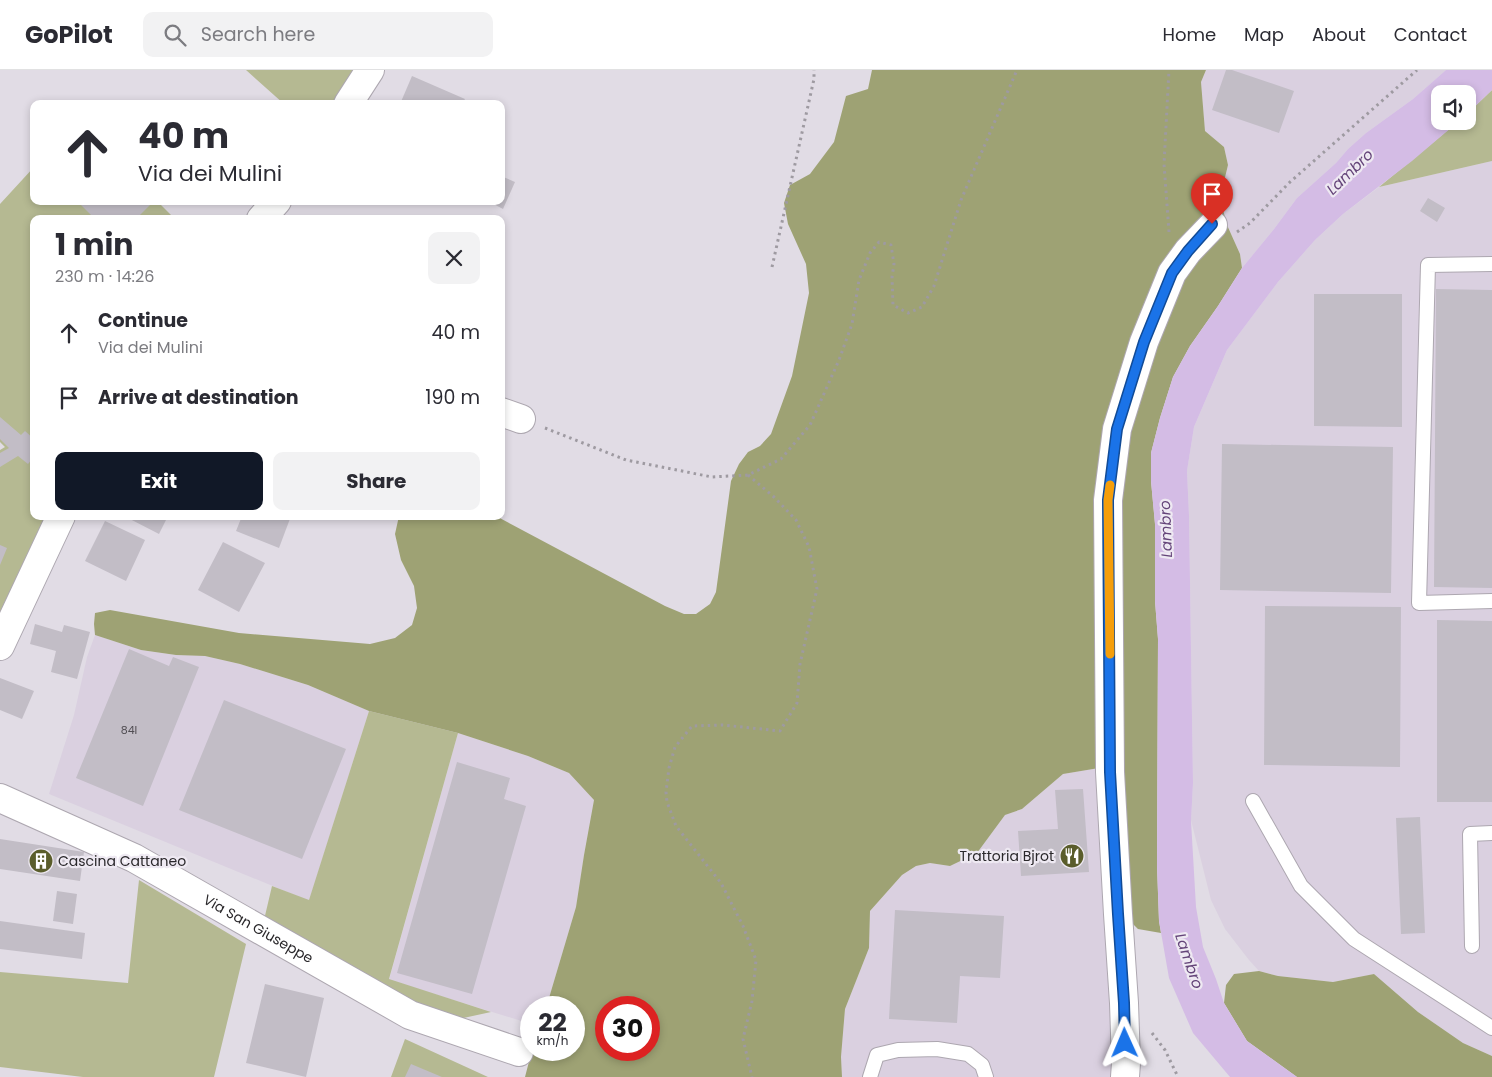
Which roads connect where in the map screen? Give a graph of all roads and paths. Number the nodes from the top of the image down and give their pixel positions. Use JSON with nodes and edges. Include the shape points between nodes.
{"nodes":[{"id":1,"x":370,"y":70,"type":"edge"},
{"id":2,"x":814,"y":70,"type":"edge"},
{"id":3,"x":1016,"y":70,"type":"edge"},
{"id":4,"x":1169,"y":70,"type":"edge"},
{"id":5,"x":1418,"y":70,"type":"edge"},
{"id":6,"x":351,"y":100,"type":"edge"},
{"id":7,"x":273,"y":205,"type":"edge"},
{"id":8,"x":265,"y":215,"type":"edge"},
{"id":9,"x":1222,"y":230,"type":"joint"},
{"id":10,"x":1169,"y":233,"type":"dead end"},
{"id":11,"x":1492,"y":264,"type":"edge"},
{"id":12,"x":772,"y":267,"type":"dead end"},
{"id":13,"x":511,"y":415,"type":"edge"},
{"id":14,"x":748,"y":475,"type":"junction"},
{"id":15,"x":58,"y":520,"type":"edge"},
{"id":16,"x":1492,"y":601,"type":"edge"},
{"id":17,"x":0,"y":646,"type":"edge"},
{"id":18,"x":0,"y":798,"type":"edge"},
{"id":19,"x":1253,"y":801,"type":"dead end"},
{"id":20,"x":1492,"y":833,"type":"edge"},
{"id":21,"x":1472,"y":946,"type":"dead end"},
{"id":22,"x":1492,"y":1028,"type":"edge"},
{"id":23,"x":1150,"y":1031,"type":"dead end"},
{"id":24,"x":519,"y":1052,"type":"dead end"},
{"id":25,"x":752,"y":1077,"type":"edge"},
{"id":26,"x":870,"y":1077,"type":"edge"},
{"id":27,"x":986,"y":1077,"type":"edge"},
{"id":28,"x":1125,"y":1077,"type":"edge"},
{"id":29,"x":1178,"y":1077,"type":"edge"}],
"edges":[{"from":1,"to":6,"type":"street"},
{"from":2,"to":12,"type":"path"},
{"from":3,"to":14,"type":"path","via":[[961,200],[934,286],[922,307],[908,314],[893,305],[892,245],[879,242],[870,253],[859,280],[852,324],[840,360],[810,425],[782,459]]},
{"from":4,"to":10,"type":"path","via":[[1164,164]]},
{"from":5,"to":9,"type":"path","via":[[1290,182],[1250,222]]},
{"from":7,"to":8,"type":"street"},
{"from":9,"to":28,"type":"street","via":[[1188,251],[1172,273],[1144,342],[1117,429],[1108,500],[1110,772],[1124,1003]]},
{"from":11,"to":16,"type":"lane","via":[[1428,265],[1419,603]]},
{"from":13,"to":14,"type":"path","via":[[626,460],[712,477]]},
{"from":14,"to":25,"type":"path","via":[[796,520],[809,547],[817,589],[800,664],[797,703],[780,731],[723,725],[692,726],[675,746],[666,792],[676,826],[721,883],[756,960],[752,1001],[742,1039]]},
{"from":15,"to":17,"type":"street"},
{"from":18,"to":24,"type":"street","name":"Via San Giuseppe","via":[[134,858],[410,1015]]},
{"from":19,"to":22,"type":"lane","via":[[1301,886],[1354,939]]},
{"from":20,"to":21,"type":"lane","via":[[1470,834]]},
{"from":23,"to":29,"type":"path","via":[[1165,1050]]},
{"from":26,"to":27,"type":"lane","via":[[877,1055],[898,1050],[936,1049],[968,1054],[982,1064]]}]}
